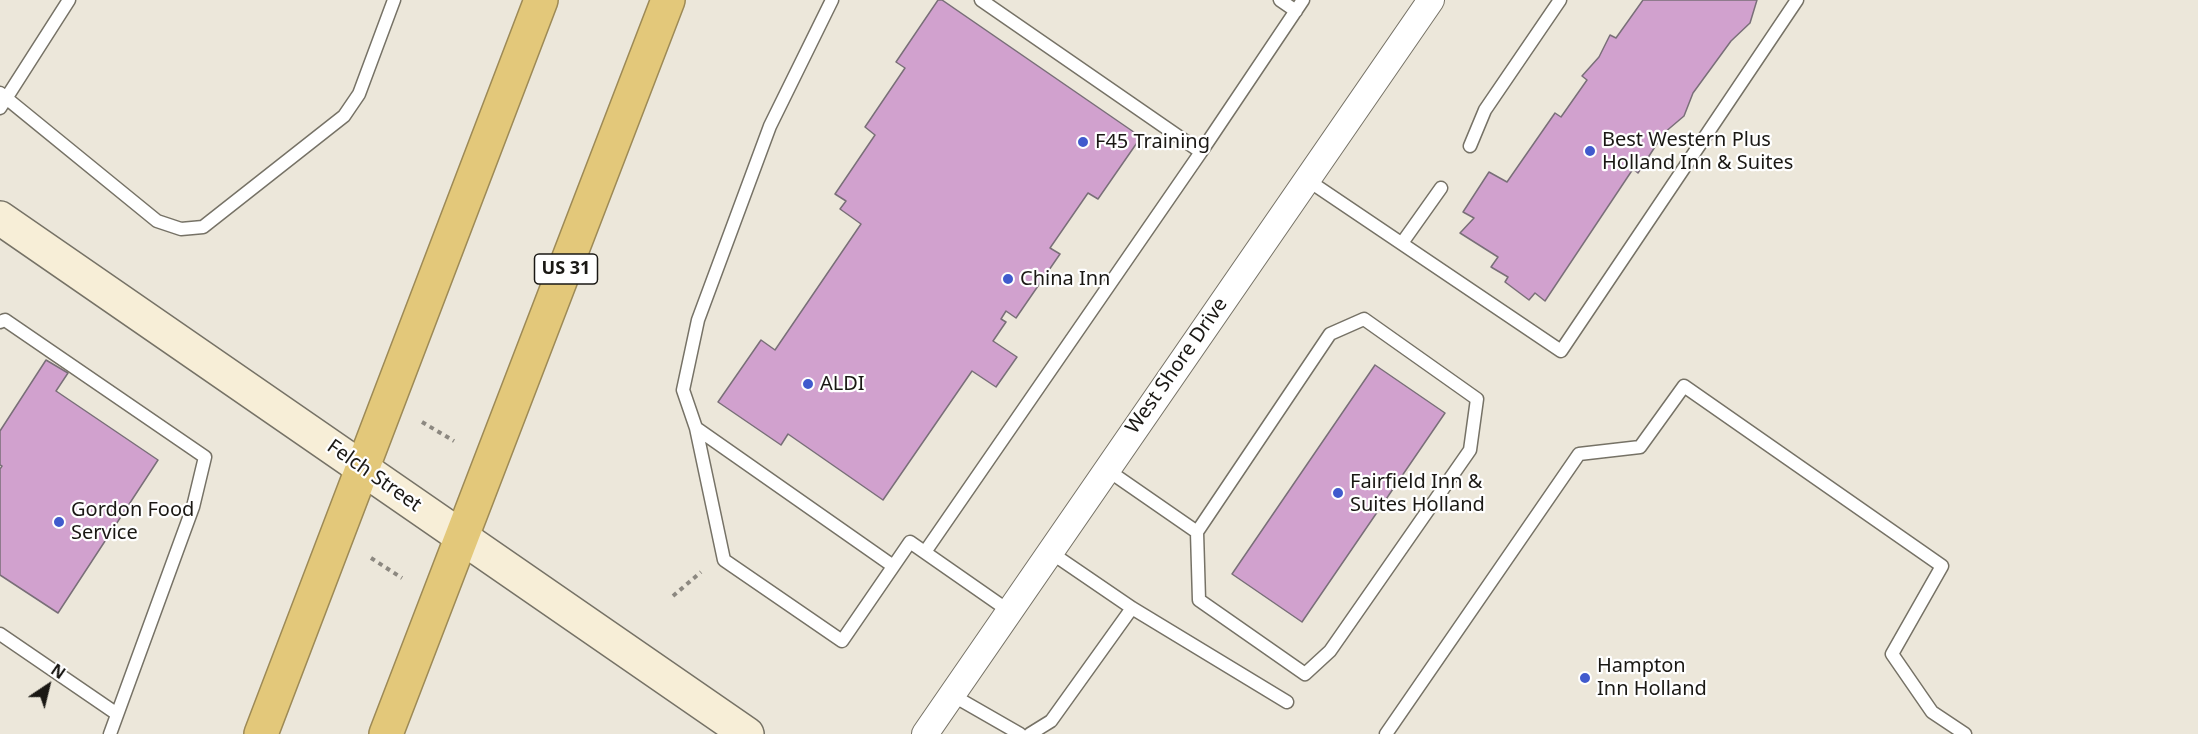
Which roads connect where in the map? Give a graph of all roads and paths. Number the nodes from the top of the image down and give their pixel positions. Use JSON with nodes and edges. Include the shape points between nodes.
{"nodes":[{"id":1,"x":69,"y":0,"type":"edge"},
{"id":2,"x":394,"y":0,"type":"edge"},
{"id":3,"x":541,"y":0,"type":"edge"},
{"id":4,"x":668,"y":0,"type":"edge"},
{"id":5,"x":832,"y":0,"type":"edge"},
{"id":6,"x":981,"y":0,"type":"edge"},
{"id":7,"x":1280,"y":0,"type":"edge"},
{"id":8,"x":1303,"y":0,"type":"edge"},
{"id":9,"x":1560,"y":0,"type":"edge"},
{"id":10,"x":1797,"y":0,"type":"edge"},
{"id":11,"x":1428,"y":1,"type":"edge"},
{"id":12,"x":1296,"y":11,"type":"junction"},
{"id":13,"x":2,"y":100,"type":"edge"},
{"id":14,"x":1470,"y":146,"type":"dead end"},
{"id":15,"x":1201,"y":152,"type":"junction"},
{"id":16,"x":1306,"y":179,"type":"junction"},
{"id":17,"x":1441,"y":188,"type":"dead end"},
{"id":18,"x":0,"y":218,"type":"edge"},
{"id":19,"x":1402,"y":243,"type":"junction"},
{"id":20,"x":0,"y":322,"type":"edge"},
{"id":21,"x":422,"y":422,"type":"dead end"},
{"id":22,"x":696,"y":428,"type":"junction"},
{"id":23,"x":454,"y":441,"type":"dead end"},
{"id":24,"x":362,"y":468,"type":"junction"},
{"id":25,"x":1106,"y":469,"type":"junction"},
{"id":26,"x":1197,"y":532,"type":"junction"},
{"id":27,"x":462,"y":537,"type":"junction"},
{"id":28,"x":925,"y":552,"type":"junction"},
{"id":29,"x":1050,"y":552,"type":"junction"},
{"id":30,"x":371,"y":558,"type":"dead end"},
{"id":31,"x":893,"y":566,"type":"junction"},
{"id":32,"x":701,"y":572,"type":"dead end"},
{"id":33,"x":402,"y":578,"type":"dead end"},
{"id":34,"x":673,"y":596,"type":"dead end"},
{"id":35,"x":1132,"y":608,"type":"junction"},
{"id":36,"x":1010,"y":611,"type":"junction"},
{"id":37,"x":0,"y":634,"type":"edge"},
{"id":38,"x":952,"y":695,"type":"junction"},
{"id":39,"x":1287,"y":702,"type":"dead end"},
{"id":40,"x":117,"y":714,"type":"junction"},
{"id":41,"x":110,"y":734,"type":"edge"},
{"id":42,"x":261,"y":734,"type":"edge"},
{"id":43,"x":386,"y":734,"type":"edge"},
{"id":44,"x":747,"y":734,"type":"edge"},
{"id":45,"x":925,"y":734,"type":"edge"},
{"id":46,"x":1020,"y":734,"type":"edge"},
{"id":47,"x":1030,"y":734,"type":"edge"},
{"id":48,"x":1386,"y":734,"type":"edge"},
{"id":49,"x":1965,"y":734,"type":"edge"}],
"edges":[{"from":1,"to":13,"type":"lane"},
{"from":2,"to":13,"type":"lane","via":[[359,94],[344,116],[203,227],[181,229],[157,221]]},
{"from":3,"to":24,"type":"highway"},
{"from":4,"to":27,"type":"highway","number":"US 31"},
{"from":5,"to":22,"type":"lane","via":[[770,126],[698,320],[683,390]]},
{"from":6,"to":15,"type":"lane"},
{"from":7,"to":12,"type":"lane"},
{"from":8,"to":12,"type":"lane"},
{"from":9,"to":14,"type":"lane","via":[[1485,110]]},
{"from":10,"to":19,"type":"lane","via":[[1561,351]]},
{"from":11,"to":16,"type":"street","name":"West Shore Drive"},
{"from":12,"to":15,"type":"lane"},
{"from":15,"to":28,"type":"lane"},
{"from":16,"to":19,"type":"lane"},
{"from":16,"to":25,"type":"street","name":"West Shore Drive"},
{"from":17,"to":19,"type":"lane"},
{"from":18,"to":24,"type":"street","name":"Felch Street"},
{"from":20,"to":40,"type":"lane","via":[[5,320],[205,457],[193,507]]},
{"from":21,"to":23,"type":"path"},
{"from":22,"to":31,"type":"lane"},
{"from":22,"to":31,"type":"lane","via":[[724,560],[842,641]]},
{"from":24,"to":27,"type":"street","name":"Felch Street"},
{"from":24,"to":42,"type":"highway"},
{"from":25,"to":26,"type":"lane"},
{"from":25,"to":29,"type":"street","name":"West Shore Drive"},
{"from":26,"to":26,"type":"lane","via":[[1199,600],[1305,674],[1330,651],[1470,450],[1477,399],[1364,319],[1330,334]]},
{"from":27,"to":43,"type":"highway","number":"US 31"},
{"from":27,"to":44,"type":"street","name":"Felch Street"},
{"from":28,"to":31,"type":"lane","via":[[910,542]]},
{"from":28,"to":36,"type":"lane"},
{"from":29,"to":35,"type":"lane"},
{"from":29,"to":36,"type":"street","name":"West Shore Drive"},
{"from":30,"to":33,"type":"path"},
{"from":32,"to":34,"type":"path"},
{"from":35,"to":39,"type":"lane"},
{"from":35,"to":47,"type":"lane","via":[[1051,721]]},
{"from":36,"to":38,"type":"street","name":"West Shore Drive"},
{"from":37,"to":40,"type":"lane"},
{"from":38,"to":45,"type":"street","name":"West Shore Drive"},
{"from":38,"to":46,"type":"lane"},
{"from":40,"to":41,"type":"lane"},
{"from":48,"to":49,"type":"lane","via":[[1579,454],[1640,447],[1684,386],[1942,566],[1892,654],[1932,712]]}]}
